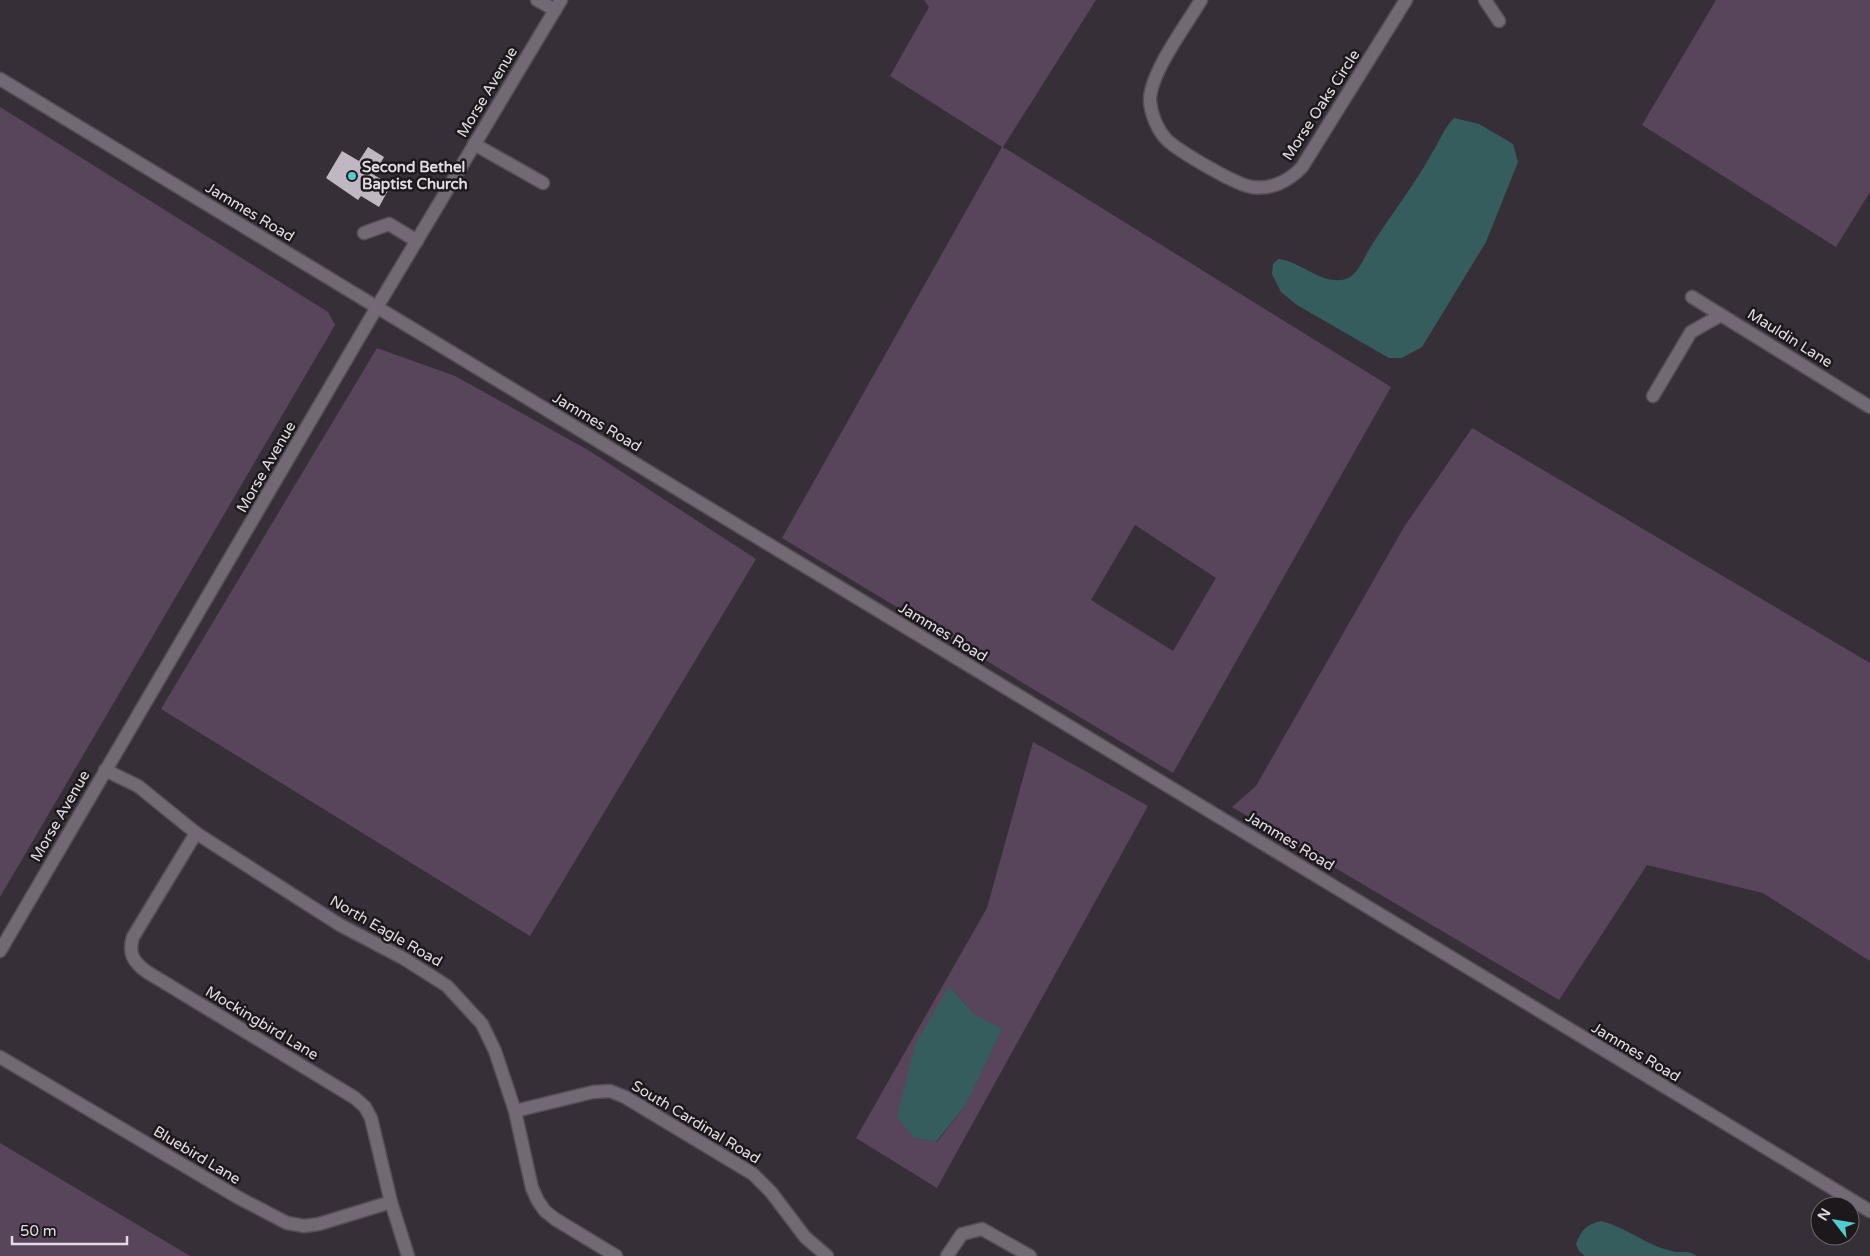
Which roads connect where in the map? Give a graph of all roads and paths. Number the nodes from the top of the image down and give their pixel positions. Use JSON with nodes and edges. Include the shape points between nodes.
{"nodes":[{"id":1,"x":537,"y":0,"type":"edge"},
{"id":2,"x":1201,"y":0,"type":"edge"},
{"id":3,"x":1406,"y":0,"type":"edge"},
{"id":4,"x":1486,"y":0,"type":"edge"},
{"id":5,"x":558,"y":5,"type":"edge"},
{"id":6,"x":1499,"y":21,"type":"dead end"},
{"id":7,"x":0,"y":79,"type":"edge"},
{"id":8,"x":474,"y":144,"type":"junction"},
{"id":9,"x":543,"y":183,"type":"dead end"},
{"id":10,"x":364,"y":233,"type":"dead end"},
{"id":11,"x":417,"y":241,"type":"junction"},
{"id":12,"x":1692,"y":297,"type":"dead end"},
{"id":13,"x":377,"y":307,"type":"junction"},
{"id":14,"x":1720,"y":315,"type":"junction"},
{"id":15,"x":1653,"y":396,"type":"dead end"},
{"id":16,"x":1870,"y":407,"type":"edge"},
{"id":17,"x":105,"y":770,"type":"junction"},
{"id":18,"x":196,"y":833,"type":"junction"},
{"id":19,"x":0,"y":951,"type":"edge"},
{"id":20,"x":0,"y":1056,"type":"edge"},
{"id":21,"x":515,"y":1111,"type":"junction"},
{"id":22,"x":391,"y":1202,"type":"junction"},
{"id":23,"x":1870,"y":1211,"type":"edge"},
{"id":24,"x":408,"y":1256,"type":"edge"},
{"id":25,"x":616,"y":1256,"type":"edge"},
{"id":26,"x":827,"y":1256,"type":"edge"},
{"id":27,"x":947,"y":1256,"type":"edge"},
{"id":28,"x":1030,"y":1256,"type":"edge"}],
"edges":[{"from":1,"to":5,"type":"street"},
{"from":2,"to":3,"type":"street","name":"Morse Oaks Circle","via":[[1153,82],[1150,101],[1154,116],[1170,142],[1236,182],[1259,188],[1280,184],[1302,167]]},
{"from":4,"to":6,"type":"street"},
{"from":5,"to":8,"type":"street","name":"Morse Avenue"},
{"from":7,"to":13,"type":"street","name":"Jammes Road"},
{"from":8,"to":9,"type":"street"},
{"from":8,"to":11,"type":"street","name":"Morse Avenue"},
{"from":10,"to":11,"type":"street","via":[[389,224]]},
{"from":11,"to":13,"type":"street","name":"Morse Avenue"},
{"from":12,"to":14,"type":"street","name":"Mauldin Lane"},
{"from":13,"to":17,"type":"street","name":"Morse Avenue"},
{"from":13,"to":23,"type":"street","name":"Jammes Road"},
{"from":14,"to":15,"type":"street","via":[[1691,332]]},
{"from":14,"to":16,"type":"street","name":"Mauldin Lane"},
{"from":17,"to":18,"type":"street","name":"North Eagle Road","via":[[138,786]]},
{"from":17,"to":19,"type":"street","name":"Morse Avenue"},
{"from":18,"to":21,"type":"street","name":"North Eagle Road","via":[[340,925],[403,958],[447,986],[482,1024],[504,1073]]},
{"from":18,"to":22,"type":"street","name":"Mockingbird Lane","via":[[133,937],[130,946],[132,956],[137,965],[147,972],[365,1107],[371,1118]]},
{"from":20,"to":22,"type":"street","name":"Bluebird Lane","via":[[287,1224],[319,1224]]},
{"from":21,"to":25,"type":"street","name":"North Eagle Road","via":[[532,1188],[541,1206],[555,1219]]},
{"from":21,"to":26,"type":"street","name":"South Cardinal Road","via":[[593,1092],[610,1091],[625,1097],[753,1174],[805,1237]]},
{"from":22,"to":24,"type":"street","name":"Mockingbird Lane"},
{"from":27,"to":28,"type":"street","via":[[962,1234],[982,1229]]}]}
